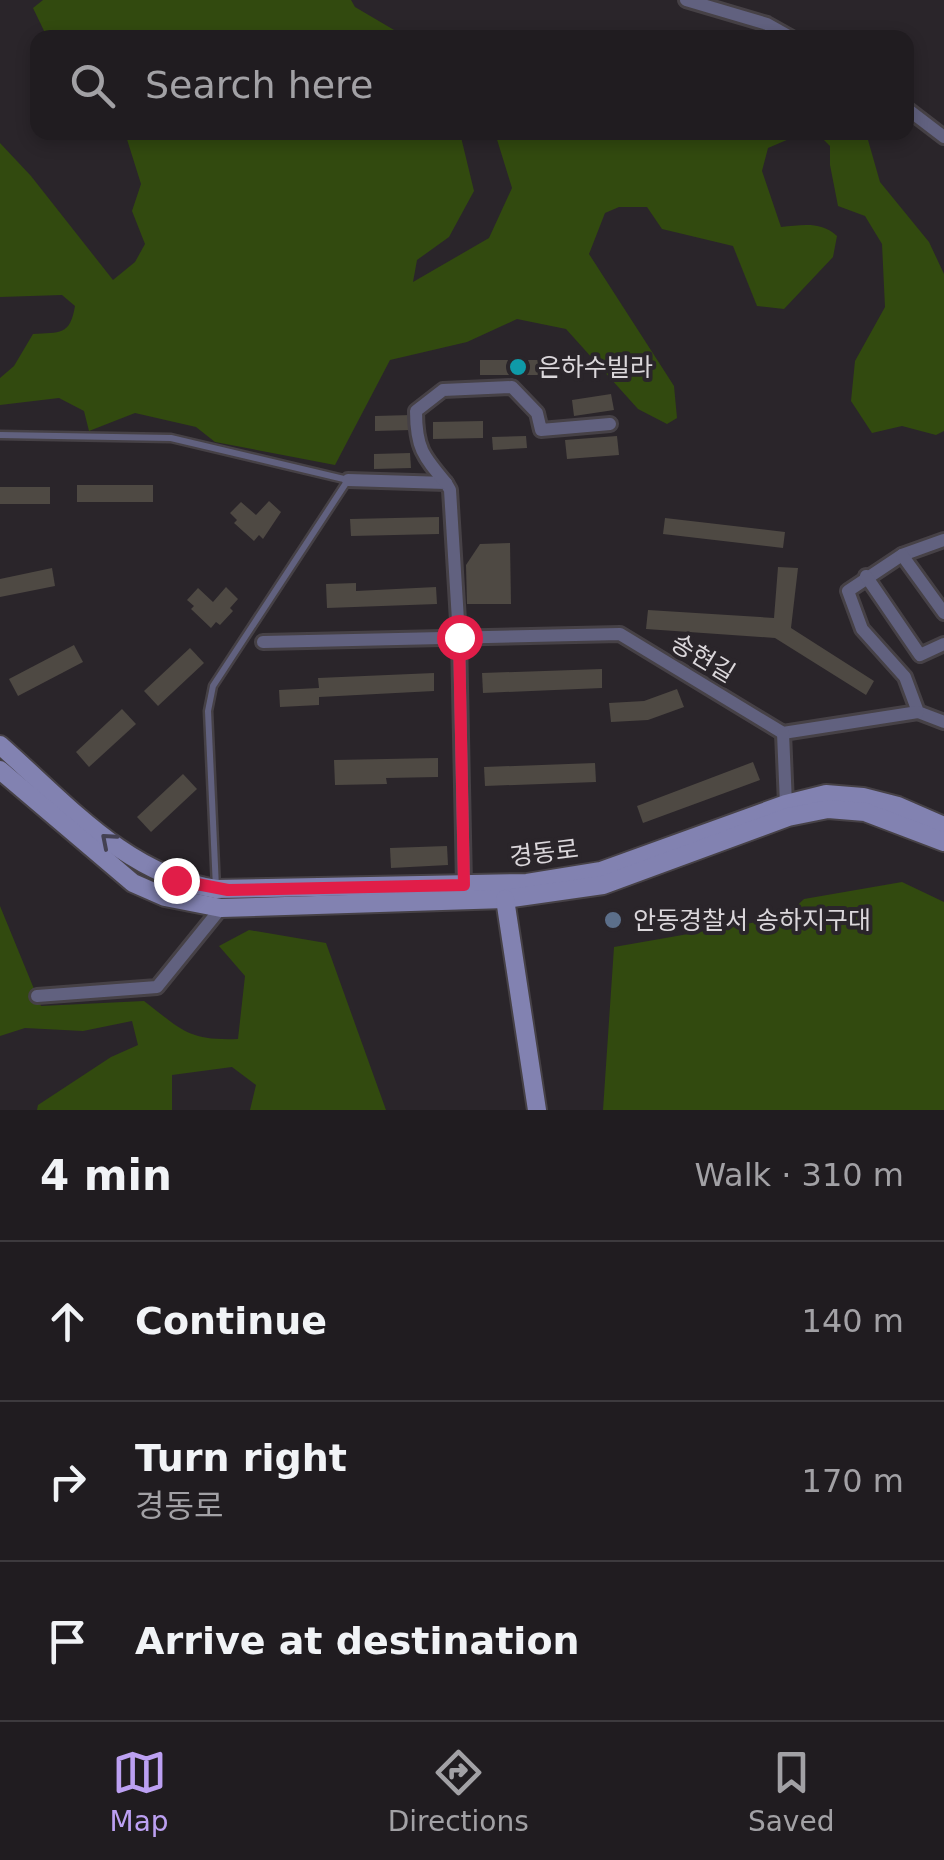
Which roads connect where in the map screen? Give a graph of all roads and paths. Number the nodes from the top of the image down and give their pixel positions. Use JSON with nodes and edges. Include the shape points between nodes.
{"nodes":[{"id":1,"x":686,"y":0,"type":"edge"},
{"id":2,"x":777,"y":30,"type":"edge"},
{"id":3,"x":914,"y":114,"type":"edge"},
{"id":4,"x":944,"y":137,"type":"edge"},
{"id":5,"x":610,"y":424,"type":"dead end"},
{"id":6,"x":0,"y":435,"type":"edge"},
{"id":7,"x":348,"y":480,"type":"junction"},
{"id":8,"x":446,"y":483,"type":"junction"},
{"id":9,"x":943,"y":543,"type":"edge"},
{"id":10,"x":902,"y":555,"type":"junction"},
{"id":11,"x":866,"y":576,"type":"junction"},
{"id":12,"x":944,"y":613,"type":"edge"},
{"id":13,"x":459,"y":637,"type":"junction"},
{"id":14,"x":264,"y":642,"type":"dead end"},
{"id":15,"x":944,"y":644,"type":"edge"},
{"id":16,"x":918,"y":712,"type":"junction"},
{"id":17,"x":944,"y":722,"type":"edge"},
{"id":18,"x":783,"y":733,"type":"junction"},
{"id":19,"x":0,"y":745,"type":"edge"},
{"id":20,"x":0,"y":770,"type":"edge"},
{"id":21,"x":786,"y":804,"type":"junction"},
{"id":22,"x":944,"y":826,"type":"edge"},
{"id":23,"x":944,"y":842,"type":"edge"},
{"id":24,"x":464,"y":885,"type":"junction"},
{"id":25,"x":219,"y":898,"type":"junction"},
{"id":26,"x":505,"y":899,"type":"junction"},
{"id":27,"x":37,"y":996,"type":"dead end"},
{"id":28,"x":537,"y":1110,"type":"edge"}],
"edges":[{"from":1,"to":2,"type":"street"},
{"from":3,"to":4,"type":"street"},
{"from":5,"to":8,"type":"street","via":[[541,430],[537,413],[512,387],[443,390],[416,411],[416,441]]},
{"from":6,"to":7,"type":"lane","via":[[171,438]]},
{"from":7,"to":8,"type":"street"},
{"from":7,"to":25,"type":"lane","via":[[214,686],[208,711]]},
{"from":8,"to":13,"type":"street"},
{"from":9,"to":10,"type":"street"},
{"from":10,"to":11,"type":"street"},
{"from":10,"to":12,"type":"street"},
{"from":11,"to":15,"type":"street","via":[[920,655]]},
{"from":11,"to":16,"type":"street","via":[[848,591],[862,629],[905,676]]},
{"from":13,"to":14,"type":"street","name":"송현길"},
{"from":13,"to":18,"type":"street","name":"송현길","via":[[620,634]]},
{"from":13,"to":24,"type":"street"},
{"from":16,"to":17,"type":"street"},
{"from":16,"to":18,"type":"street"},
{"from":18,"to":21,"type":"street"},
{"from":25,"to":19,"type":"street","name":"경동로","one_way":true,"via":[[135,861]]},
{"from":20,"to":25,"type":"street","name":"경동로","via":[[133,883],[164,898]]},
{"from":21,"to":22,"type":"street","name":"경동로","via":[[826,794],[864,797]]},
{"from":21,"to":24,"type":"street","name":"경동로","via":[[601,872]]},
{"from":23,"to":26,"type":"street","name":"경동로","via":[[865,812],[828,809],[788,817],[603,886]]},
{"from":24,"to":25,"type":"street","name":"경동로"},
{"from":25,"to":26,"type":"street","name":"경동로"},
{"from":25,"to":27,"type":"street","via":[[157,987]]},
{"from":26,"to":28,"type":"street"}]}
